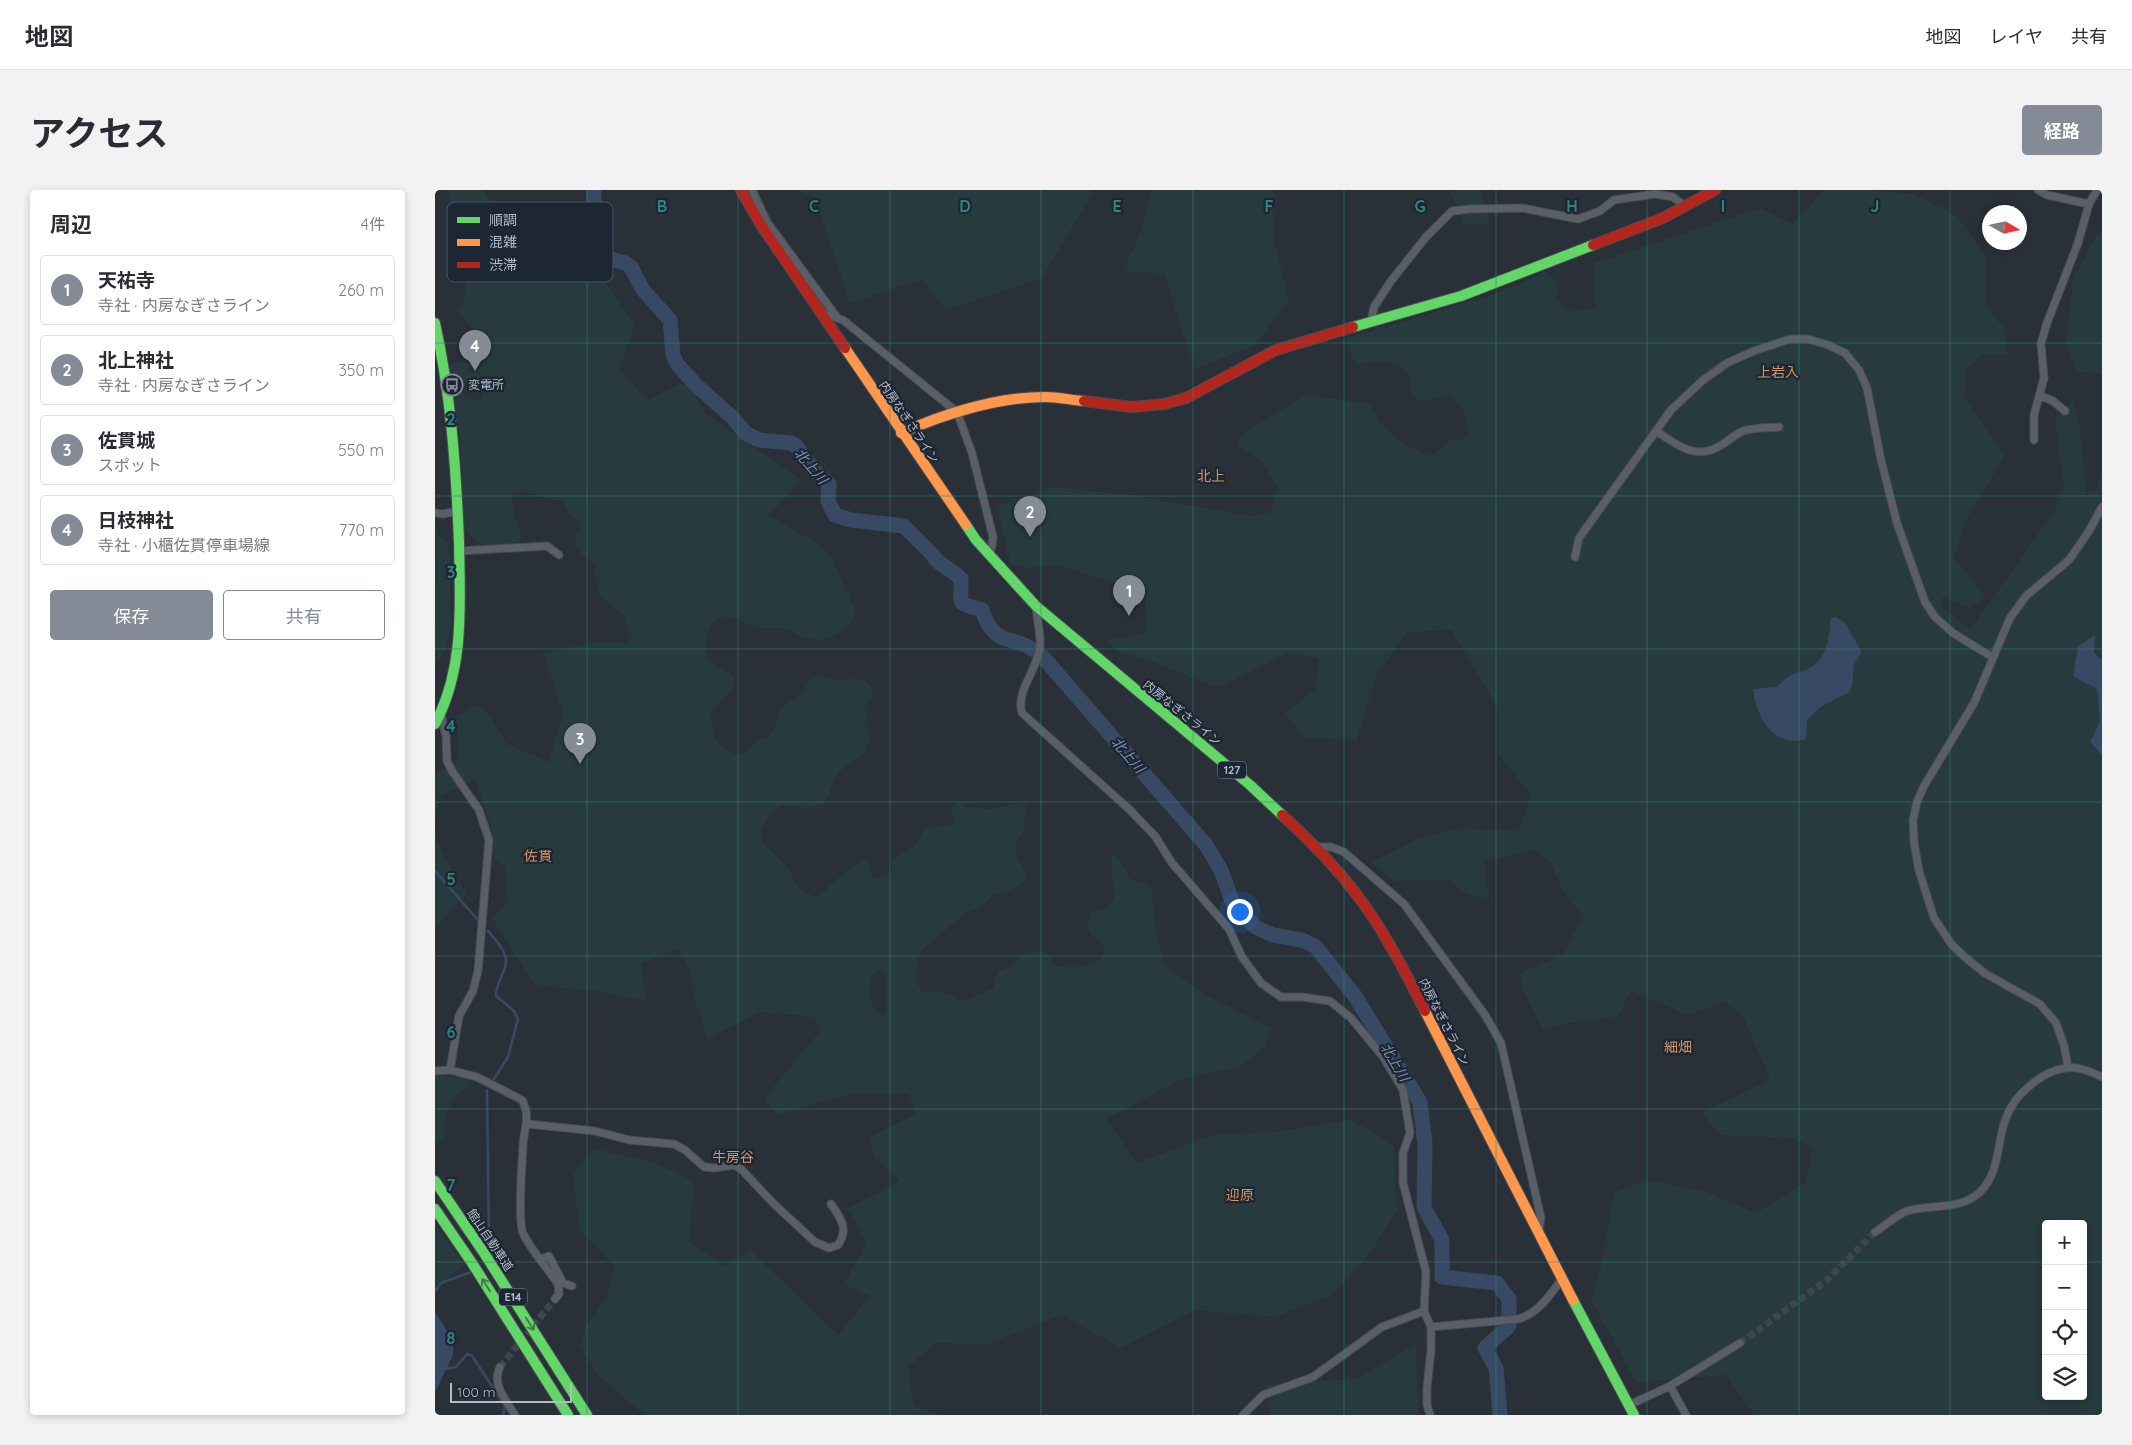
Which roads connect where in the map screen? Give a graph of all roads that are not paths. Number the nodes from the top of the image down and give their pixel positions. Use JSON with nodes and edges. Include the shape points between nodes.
{"nodes":[{"id":1,"x":741,"y":190,"type":"edge"},
{"id":2,"x":753,"y":190,"type":"edge"},
{"id":3,"x":1715,"y":190,"type":"edge"},
{"id":4,"x":2038,"y":190,"type":"edge"},
{"id":5,"x":2097,"y":190,"type":"edge"},
{"id":6,"x":2089,"y":204,"type":"junction"},
{"id":7,"x":1686,"y":207,"type":"junction"},
{"id":8,"x":820,"y":313,"type":"junction"},
{"id":9,"x":836,"y":316,"type":"junction"},
{"id":10,"x":1371,"y":322,"type":"junction"},
{"id":11,"x":435,"y":323,"type":"edge"},
{"id":12,"x":2041,"y":396,"type":"junction"},
{"id":13,"x":2065,"y":411,"type":"dead end"},
{"id":14,"x":957,"y":412,"type":"junction"},
{"id":15,"x":1779,"y":427,"type":"dead end"},
{"id":16,"x":1656,"y":431,"type":"junction"},
{"id":17,"x":901,"y":433,"type":"junction"},
{"id":18,"x":2033,"y":440,"type":"dead end"},
{"id":19,"x":2102,"y":507,"type":"edge"},
{"id":20,"x":458,"y":511,"type":"junction"},
{"id":21,"x":439,"y":514,"type":"edge"},
{"id":22,"x":459,"y":551,"type":"junction"},
{"id":23,"x":989,"y":554,"type":"junction"},
{"id":24,"x":559,"y":555,"type":"dead end"},
{"id":25,"x":1575,"y":557,"type":"dead end"},
{"id":26,"x":1036,"y":606,"type":"junction"},
{"id":27,"x":1992,"y":657,"type":"junction"},
{"id":28,"x":441,"y":715,"type":"junction"},
{"id":29,"x":435,"y":724,"type":"edge"},
{"id":30,"x":1317,"y":847,"type":"junction"},
{"id":31,"x":2069,"y":1068,"type":"junction"},
{"id":32,"x":450,"y":1070,"type":"junction"},
{"id":33,"x":435,"y":1071,"type":"edge"},
{"id":34,"x":2102,"y":1077,"type":"edge"},
{"id":35,"x":528,"y":1124,"type":"junction"},
{"id":36,"x":435,"y":1181,"type":"edge"},
{"id":37,"x":831,"y":1204,"type":"dead end"},
{"id":38,"x":435,"y":1209,"type":"edge"},
{"id":39,"x":1875,"y":1232,"type":"tunnel mouth"},
{"id":40,"x":1538,"y":1233,"type":"junction"},
{"id":41,"x":541,"y":1260,"type":"junction"},
{"id":42,"x":1562,"y":1279,"type":"junction"},
{"id":43,"x":572,"y":1286,"type":"dead end"},
{"id":44,"x":555,"y":1299,"type":"tunnel mouth"},
{"id":45,"x":1425,"y":1311,"type":"junction"},
{"id":46,"x":1431,"y":1327,"type":"junction"},
{"id":47,"x":1740,"y":1343,"type":"tunnel mouth"},
{"id":48,"x":500,"y":1367,"type":"tunnel mouth"},
{"id":49,"x":1671,"y":1386,"type":"junction"},
{"id":50,"x":1629,"y":1405,"type":"junction"},
{"id":51,"x":515,"y":1415,"type":"edge"},
{"id":52,"x":568,"y":1415,"type":"edge"},
{"id":53,"x":587,"y":1415,"type":"edge"},
{"id":54,"x":1243,"y":1415,"type":"edge"},
{"id":55,"x":1430,"y":1415,"type":"edge"},
{"id":56,"x":1634,"y":1415,"type":"edge"},
{"id":57,"x":1687,"y":1415,"type":"edge"}],
"edges":[{"from":1,"to":8,"type":"main road","name":"内房なぎさライン","number":"127"},
{"from":2,"to":9,"type":"street","via":[[767,222]]},
{"from":3,"to":7,"type":"main road"},
{"from":4,"to":6,"type":"street"},
{"from":5,"to":6,"type":"street"},
{"from":6,"to":12,"type":"street","via":[[2041,344],[2044,378]]},
{"from":7,"to":10,"type":"main road","via":[[1461,296]]},
{"from":7,"to":10,"type":"street","via":[[1673,197],[1655,194],[1614,200],[1600,211],[1578,219],[1522,208],[1453,211],[1426,237],[1391,281],[1374,307]]},
{"from":8,"to":9,"type":"street"},
{"from":8,"to":17,"type":"main road","name":"内房なぎさライン","number":"127"},
{"from":9,"to":14,"type":"street"},
{"from":10,"to":14,"type":"main road","via":[[1276,350],[1186,398],[1165,404],[1132,407],[1030,397]]},
{"from":11,"to":20,"type":"main road","via":[[454,434]]},
{"from":12,"to":13,"type":"street"},
{"from":12,"to":18,"type":"street","via":[[2034,414]]},
{"from":14,"to":17,"type":"main road"},
{"from":14,"to":23,"type":"street","via":[[972,452],[993,537]]},
{"from":15,"to":16,"type":"street","via":[[1743,431],[1719,447],[1697,453]]},
{"from":16,"to":25,"type":"street","via":[[1579,538]]},
{"from":16,"to":27,"type":"street","via":[[1671,410],[1702,381],[1754,351],[1790,339],[1809,339],[1845,353],[1859,370],[1867,388],[1897,523],[1925,602],[1935,617],[1953,633]]},
{"from":17,"to":23,"type":"main road","name":"内房なぎさライン","number":"127"},
{"from":19,"to":27,"type":"street","via":[[2069,560],[2026,596],[2010,618]]},
{"from":20,"to":21,"type":"street"},
{"from":20,"to":22,"type":"main road"},
{"from":22,"to":24,"type":"street","via":[[547,546]]},
{"from":22,"to":28,"type":"main road","via":[[457,652],[449,697]]},
{"from":23,"to":26,"type":"main road","name":"内房なぎさライン","number":"127"},
{"from":26,"to":30,"type":"main road","name":"内房なぎさライン","number":"127","via":[[1250,785]]},
{"from":26,"to":45,"type":"street","via":[[1040,647],[1020,706],[1022,713],[1155,836],[1171,864],[1229,929],[1242,957],[1261,983],[1281,998],[1330,1001],[1351,1018],[1384,1058],[1403,1090],[1410,1133],[1403,1153],[1403,1183],[1426,1272]]},
{"from":27,"to":31,"type":"street","via":[[1974,703],[1917,802],[1913,831],[1919,871],[1934,918],[1952,946],[1986,974],[2041,1004],[2056,1023]]},
{"from":28,"to":29,"type":"main road"},
{"from":28,"to":32,"type":"street","via":[[447,736],[447,760],[479,810],[489,840],[478,971],[473,991],[459,1016]]},
{"from":30,"to":40,"type":"main road","name":"内房なぎさライン","number":"127","via":[[1360,899],[1395,953]]},
{"from":30,"to":40,"type":"street","via":[[1331,847],[1344,852],[1404,904],[1485,1015],[1501,1043],[1541,1218]]},
{"from":31,"to":34,"type":"street"},
{"from":31,"to":39,"type":"street","via":[[2042,1077],[2019,1098],[2006,1116],[1998,1158],[1980,1192],[1944,1207],[1906,1212]]},
{"from":32,"to":33,"type":"street"},
{"from":32,"to":35,"type":"street","via":[[477,1077],[522,1100]]},
{"from":35,"to":37,"type":"street","via":[[674,1144],[704,1167],[734,1165],[815,1242],[829,1248],[838,1245],[844,1231],[842,1220]]},
{"from":35,"to":41,"type":"street","via":[[523,1142],[522,1232]]},
{"from":36,"to":53,"type":"main road","name":"館山自動車道","number":"E14","one_way":true},
{"from":52,"to":38,"type":"main road","number":"E14","one_way":true},
{"from":40,"to":42,"type":"main road","name":"内房なぎさライン","number":"127"},
{"from":41,"to":43,"type":"street","via":[[549,1256],[563,1283]]},
{"from":41,"to":44,"type":"street","via":[[558,1284],[559,1294]]},
{"from":42,"to":46,"type":"street","via":[[1543,1305],[1528,1316]]},
{"from":42,"to":50,"type":"main road","name":"内房なぎさライン","number":"127"},
{"from":45,"to":46,"type":"street"},
{"from":45,"to":54,"type":"street","via":[[1383,1327],[1313,1378],[1263,1395]]},
{"from":46,"to":55,"type":"street","via":[[1427,1388]]},
{"from":47,"to":49,"type":"street"},
{"from":48,"to":51,"type":"street","via":[[496,1378],[500,1391]]},
{"from":49,"to":50,"type":"street"},
{"from":49,"to":57,"type":"street"},
{"from":50,"to":56,"type":"main road","name":"内房なぎさライン","number":"127"}]}
